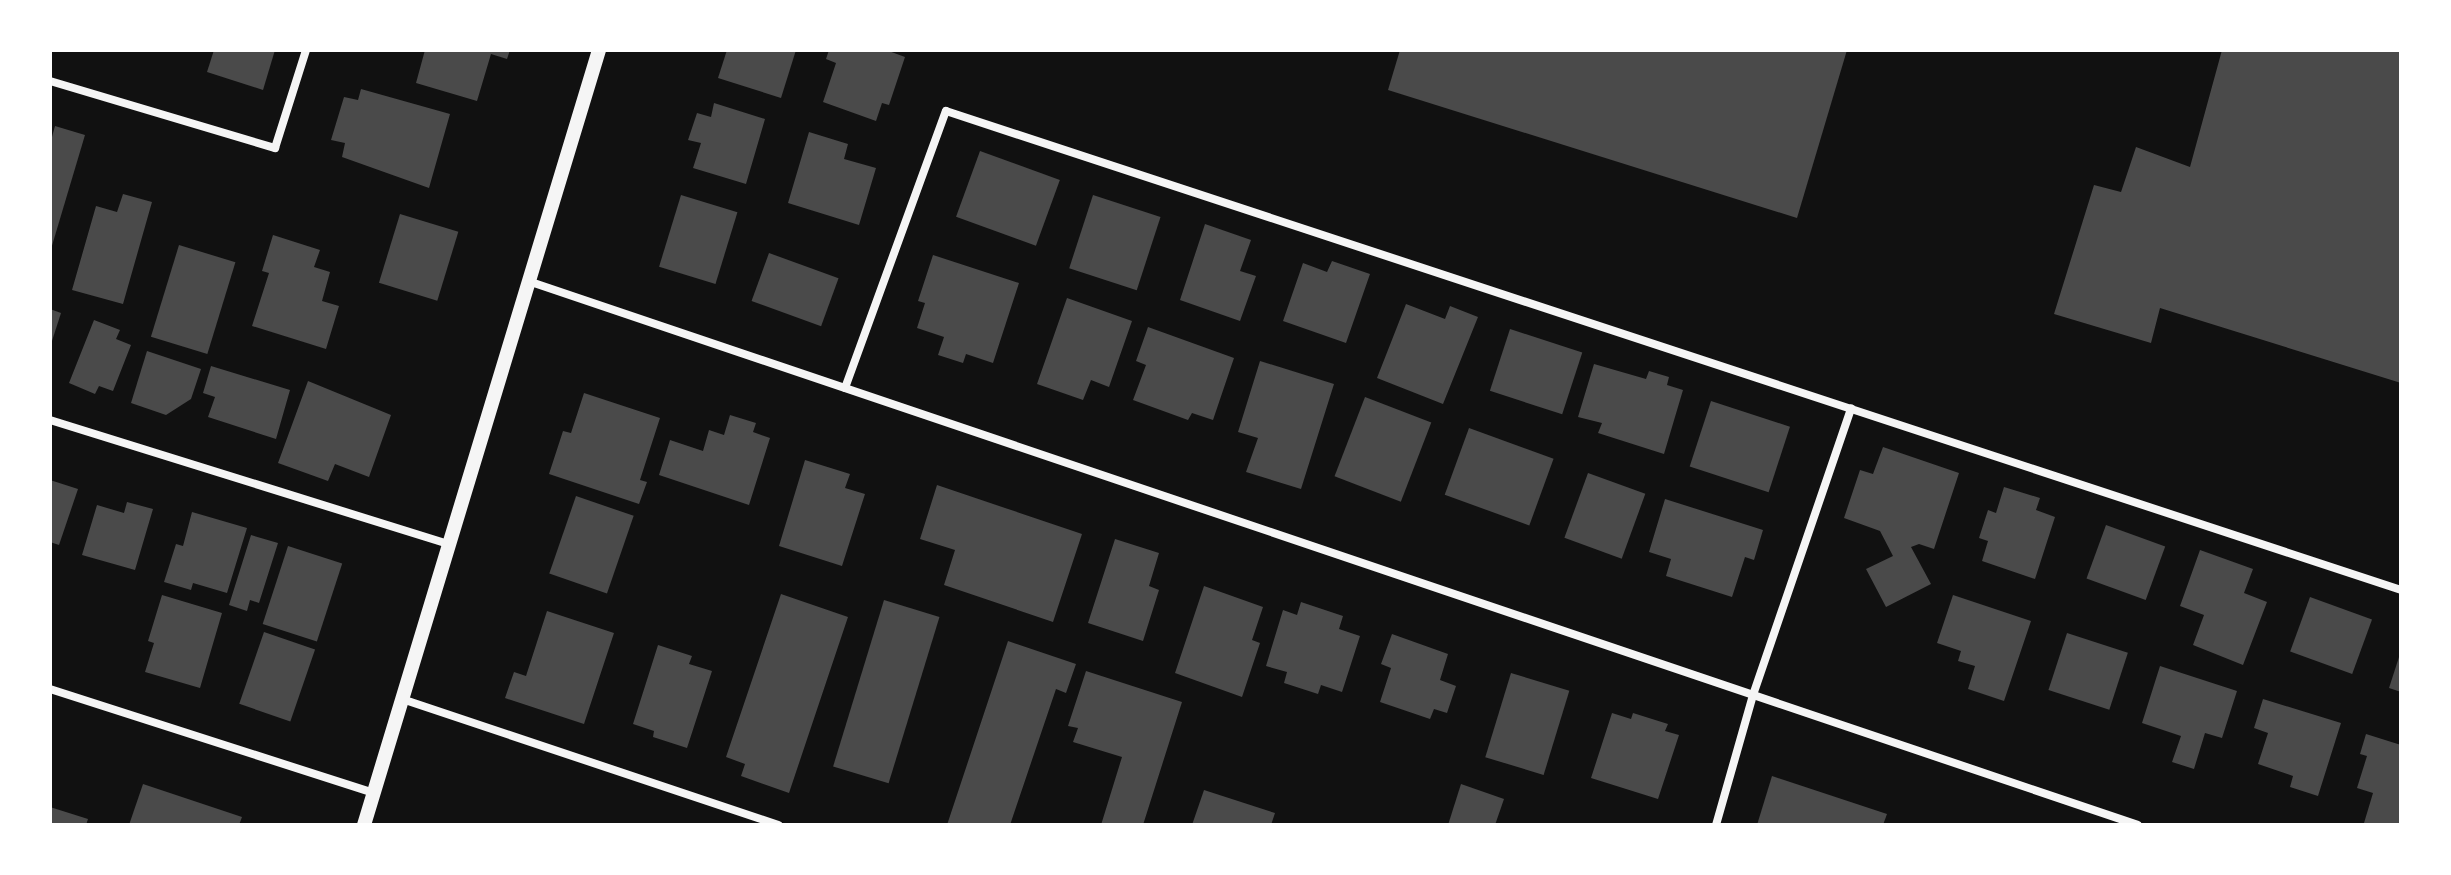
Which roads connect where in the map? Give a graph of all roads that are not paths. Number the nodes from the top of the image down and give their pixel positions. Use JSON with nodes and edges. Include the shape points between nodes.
{"nodes":[{"id":1,"x":306,"y":50,"type":"edge"},
{"id":2,"x":599,"y":50,"type":"edge"},
{"id":3,"x":50,"y":81,"type":"edge"},
{"id":4,"x":528,"y":281,"type":"junction"},
{"id":5,"x":845,"y":388,"type":"junction"},
{"id":6,"x":1851,"y":408,"type":"junction"},
{"id":7,"x":50,"y":420,"type":"edge"},
{"id":8,"x":449,"y":544,"type":"junction"},
{"id":9,"x":2401,"y":590,"type":"edge"},
{"id":10,"x":50,"y":689,"type":"edge"},
{"id":11,"x":1753,"y":695,"type":"junction"},
{"id":12,"x":402,"y":699,"type":"junction"},
{"id":13,"x":373,"y":793,"type":"junction"},
{"id":14,"x":364,"y":825,"type":"edge"},
{"id":15,"x":779,"y":825,"type":"edge"},
{"id":16,"x":1716,"y":825,"type":"edge"},
{"id":17,"x":2138,"y":825,"type":"edge"}],
"edges":[{"from":1,"to":3,"type":"street","via":[[275,148]]},
{"from":2,"to":4,"type":"street"},
{"from":4,"to":5,"type":"street"},
{"from":4,"to":8,"type":"street"},
{"from":5,"to":6,"type":"street","via":[[946,111]]},
{"from":5,"to":11,"type":"street"},
{"from":6,"to":9,"type":"street"},
{"from":6,"to":11,"type":"street"},
{"from":7,"to":8,"type":"street"},
{"from":8,"to":12,"type":"street"},
{"from":10,"to":13,"type":"street"},
{"from":11,"to":16,"type":"street"},
{"from":11,"to":17,"type":"street"},
{"from":12,"to":13,"type":"street"},
{"from":12,"to":15,"type":"street"},
{"from":13,"to":14,"type":"street"}]}
